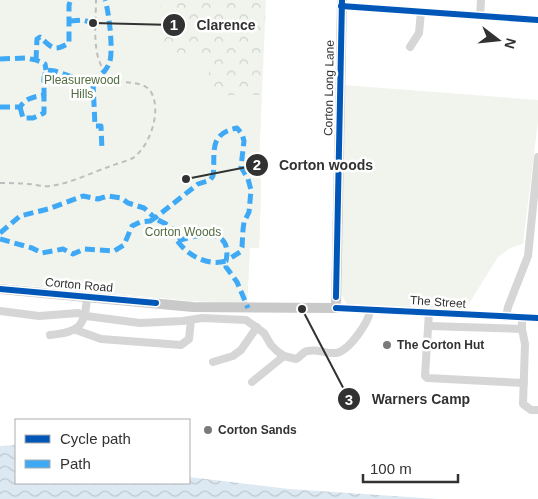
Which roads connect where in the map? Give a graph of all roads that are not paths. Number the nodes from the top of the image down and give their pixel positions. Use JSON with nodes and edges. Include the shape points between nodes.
{"nodes":[{"id":1,"x":481,"y":0,"type":"edge"},
{"id":2,"x":342,"y":3,"type":"edge"},
{"id":3,"x":421,"y":12,"type":"junction"},
{"id":4,"x":480,"y":16,"type":"junction"},
{"id":5,"x":538,"y":20,"type":"edge"},
{"id":6,"x":410,"y":47,"type":"dead end"},
{"id":7,"x":538,"y":157,"type":"edge"},
{"id":8,"x":535,"y":218,"type":"edge"},
{"id":9,"x":0,"y":289,"type":"edge"},
{"id":10,"x":87,"y":297,"type":"junction"},
{"id":11,"x":156,"y":303,"type":"joint"},
{"id":12,"x":336,"y":308,"type":"junction"},
{"id":13,"x":370,"y":309,"type":"junction"},
{"id":14,"x":0,"y":311,"type":"edge"},
{"id":15,"x":429,"y":312,"type":"junction"},
{"id":16,"x":86,"y":316,"type":"junction"},
{"id":17,"x":506,"y":317,"type":"junction"},
{"id":18,"x":522,"y":318,"type":"junction"},
{"id":19,"x":538,"y":318,"type":"edge"},
{"id":20,"x":191,"y":320,"type":"junction"},
{"id":21,"x":428,"y":326,"type":"junction"},
{"id":22,"x":257,"y":327,"type":"junction"},
{"id":23,"x":522,"y":329,"type":"junction"},
{"id":24,"x":76,"y":330,"type":"junction"},
{"id":25,"x":50,"y":335,"type":"dead end"},
{"id":26,"x":284,"y":356,"type":"junction"},
{"id":27,"x":213,"y":362,"type":"dead end"},
{"id":28,"x":252,"y":382,"type":"dead end"},
{"id":29,"x":524,"y":383,"type":"junction"},
{"id":30,"x":538,"y":410,"type":"edge"}],
"edges":[{"from":1,"to":4,"type":"street"},
{"from":2,"to":3,"type":"street"},
{"from":2,"to":12,"type":"main road","name":"Corton Long Lane"},
{"from":3,"to":4,"type":"street"},
{"from":3,"to":6,"type":"street","via":[[420,33]]},
{"from":4,"to":5,"type":"street"},
{"from":7,"to":8,"type":"street"},
{"from":8,"to":17,"type":"street","via":[[528,256]]},
{"from":9,"to":10,"type":"main road","name":"Corton Road"},
{"from":10,"to":11,"type":"main road","name":"Corton Road"},
{"from":10,"to":16,"type":"street"},
{"from":11,"to":12,"type":"main road","name":"The Street","via":[[202,307]]},
{"from":12,"to":13,"type":"street","name":"The Street"},
{"from":13,"to":15,"type":"street","name":"The Street"},
{"from":13,"to":26,"type":"street","via":[[370,316],[343,350],[308,350],[296,359]]},
{"from":14,"to":16,"type":"street","via":[[40,316],[78,313]]},
{"from":15,"to":17,"type":"street","name":"The Street"},
{"from":15,"to":21,"type":"street"},
{"from":16,"to":20,"type":"street","via":[[140,323]]},
{"from":16,"to":24,"type":"street"},
{"from":17,"to":18,"type":"street","name":"The Street"},
{"from":18,"to":19,"type":"street","name":"The Street"},
{"from":18,"to":23,"type":"street"},
{"from":20,"to":22,"type":"street","via":[[246,320]]},
{"from":20,"to":24,"type":"street","via":[[189,339],[181,346],[101,339]]},
{"from":21,"to":23,"type":"street"},
{"from":21,"to":29,"type":"street","via":[[427,378]]},
{"from":22,"to":26,"type":"street","via":[[271,346]]},
{"from":22,"to":27,"type":"street","via":[[242,350]]},
{"from":23,"to":29,"type":"street"},
{"from":24,"to":25,"type":"street"},
{"from":26,"to":28,"type":"street"},
{"from":29,"to":30,"type":"street","via":[[523,404],[531,410]]}]}
